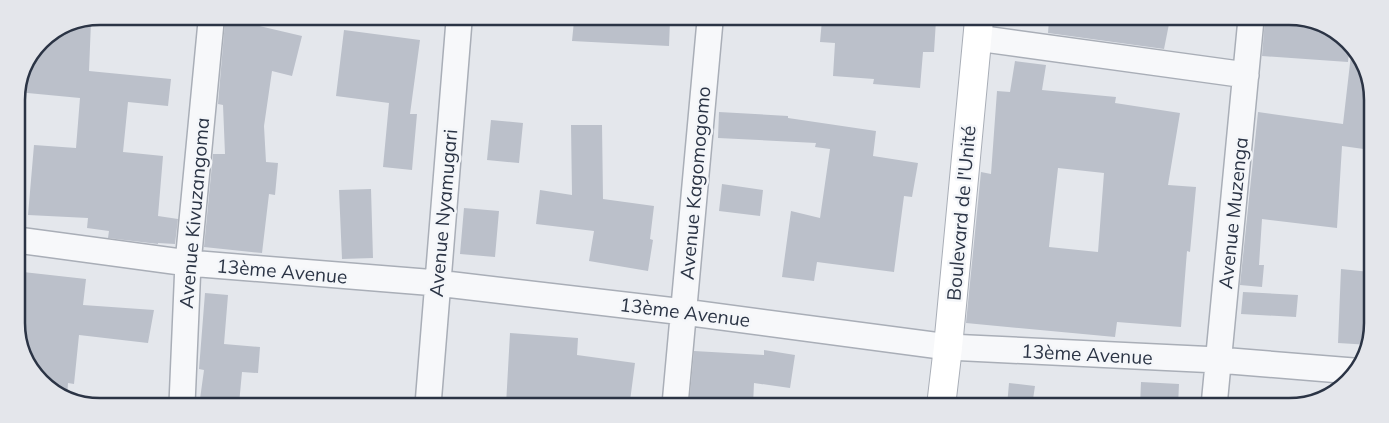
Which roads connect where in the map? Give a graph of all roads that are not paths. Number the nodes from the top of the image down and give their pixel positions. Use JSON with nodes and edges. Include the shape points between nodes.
{"nodes":[{"id":1,"x":211,"y":25,"type":"edge"},
{"id":2,"x":458,"y":25,"type":"edge"},
{"id":3,"x":710,"y":25,"type":"edge"},
{"id":4,"x":1250,"y":25,"type":"edge"},
{"id":5,"x":978,"y":29,"type":"edge"},
{"id":6,"x":1246,"y":75,"type":"junction"},
{"id":7,"x":25,"y":241,"type":"edge"},
{"id":8,"x":188,"y":263,"type":"junction"},
{"id":9,"x":437,"y":283,"type":"junction"},
{"id":10,"x":684,"y":312,"type":"junction"},
{"id":11,"x":948,"y":347,"type":"junction"},
{"id":12,"x":1218,"y":360,"type":"junction"},
{"id":13,"x":1346,"y":371,"type":"edge"},
{"id":14,"x":182,"y":398,"type":"edge"},
{"id":15,"x":429,"y":398,"type":"edge"},
{"id":16,"x":676,"y":398,"type":"edge"},
{"id":17,"x":942,"y":398,"type":"edge"},
{"id":18,"x":1215,"y":398,"type":"edge"}],
"edges":[{"from":1,"to":8,"type":"street","name":"Avenue Kivuzangoma"},
{"from":2,"to":9,"type":"street","name":"Avenue Nyamugari"},
{"from":3,"to":10,"type":"street","name":"Avenue Kagomogomo"},
{"from":4,"to":6,"type":"street","name":"Avenue Muzenga"},
{"from":5,"to":6,"type":"street"},
{"from":5,"to":11,"type":"street","name":"Boulevard de l'Unité"},
{"from":6,"to":12,"type":"street","name":"Avenue Muzenga"},
{"from":7,"to":8,"type":"street","name":"13ème Avenue"},
{"from":8,"to":9,"type":"street","name":"13ème Avenue"},
{"from":8,"to":14,"type":"street","name":"Avenue Kivuzangoma"},
{"from":9,"to":10,"type":"street","name":"13ème Avenue"},
{"from":9,"to":15,"type":"street","name":"Avenue Nyamugari"},
{"from":10,"to":11,"type":"street","name":"13ème Avenue"},
{"from":10,"to":16,"type":"street","name":"Avenue Kagomogomo"},
{"from":11,"to":12,"type":"street","name":"13ème Avenue"},
{"from":11,"to":17,"type":"street","name":"Boulevard de l'Unité"},
{"from":12,"to":13,"type":"street","name":"13ème Avenue"},
{"from":12,"to":18,"type":"street","name":"Avenue Muzenga"}]}
